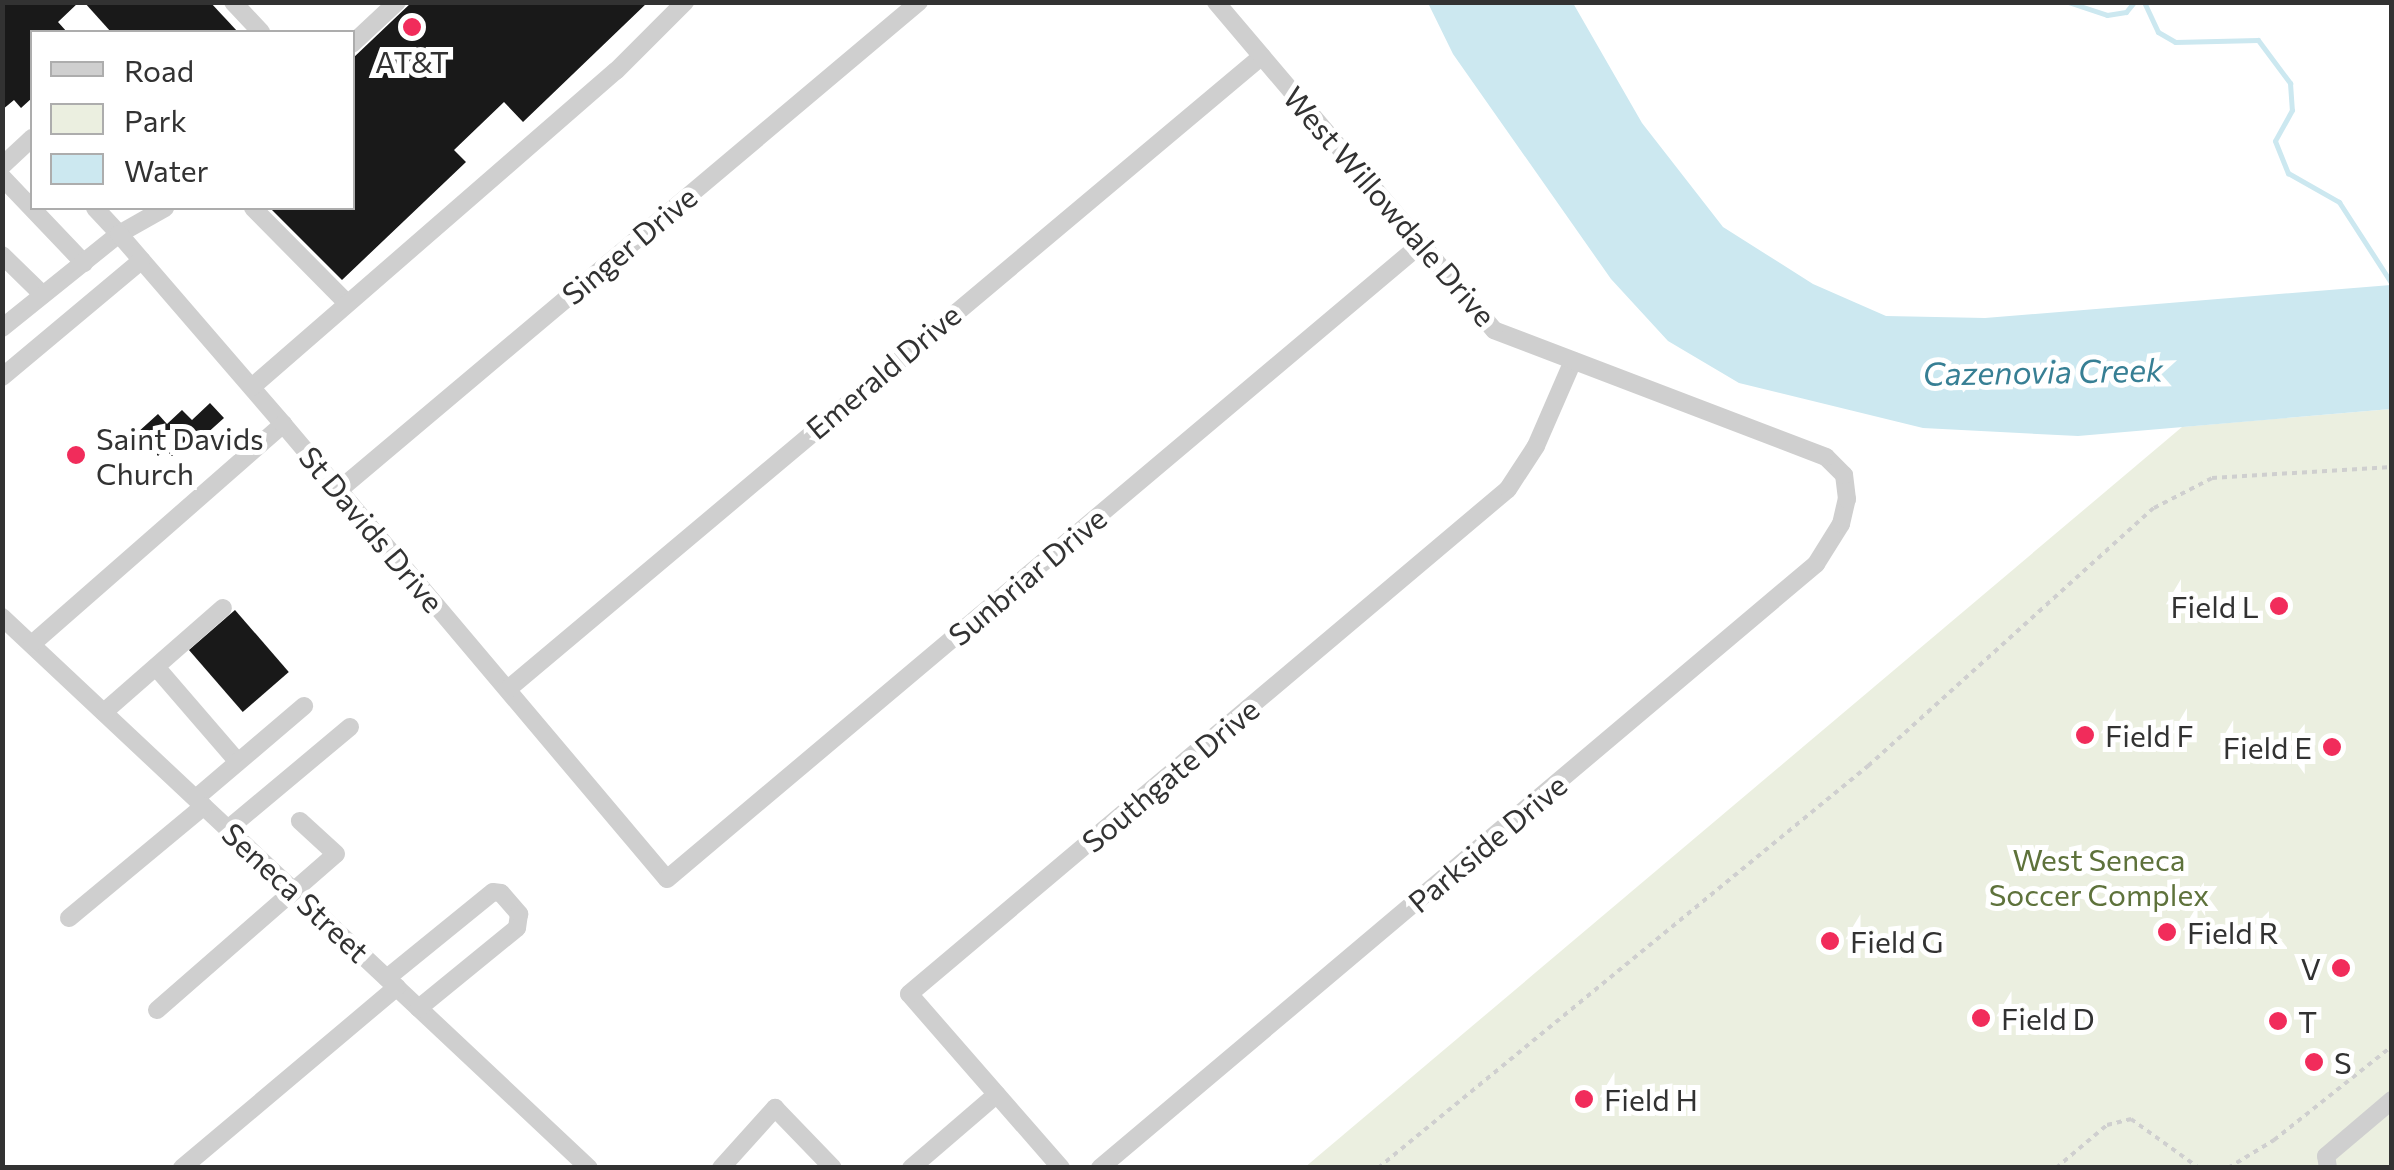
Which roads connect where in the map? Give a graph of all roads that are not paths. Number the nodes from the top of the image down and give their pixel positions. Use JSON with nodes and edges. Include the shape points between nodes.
{"nodes":[{"id":1,"x":233,"y":2,"type":"edge"},
{"id":2,"x":396,"y":2,"type":"edge"},
{"id":3,"x":685,"y":2,"type":"edge"},
{"id":4,"x":920,"y":2,"type":"edge"},
{"id":5,"x":1216,"y":2,"type":"edge"},
{"id":6,"x":259,"y":30,"type":"edge"},
{"id":7,"x":355,"y":41,"type":"edge"},
{"id":8,"x":1262,"y":56,"type":"junction"},
{"id":9,"x":30,"y":141,"type":"edge"},
{"id":10,"x":2,"y":166,"type":"edge"},
{"id":11,"x":2,"y":177,"type":"edge"},
{"id":12,"x":30,"y":206,"type":"edge"},
{"id":13,"x":34,"y":210,"type":"edge"},
{"id":14,"x":97,"y":210,"type":"edge"},
{"id":15,"x":161,"y":210,"type":"edge"},
{"id":16,"x":255,"y":210,"type":"edge"},
{"id":17,"x":119,"y":234,"type":"junction"},
{"id":18,"x":1421,"y":244,"type":"junction"},
{"id":19,"x":2,"y":255,"type":"edge"},
{"id":20,"x":142,"y":260,"type":"junction"},
{"id":21,"x":84,"y":262,"type":"junction"},
{"id":22,"x":43,"y":295,"type":"junction"},
{"id":23,"x":346,"y":302,"type":"junction"},
{"id":24,"x":3,"y":326,"type":"edge"},
{"id":25,"x":1573,"y":361,"type":"junction"},
{"id":26,"x":2,"y":377,"type":"edge"},
{"id":27,"x":252,"y":387,"type":"junction"},
{"id":28,"x":283,"y":424,"type":"junction"},
{"id":29,"x":339,"y":490,"type":"junction"},
{"id":30,"x":1846,"y":499,"type":"joint"},
{"id":31,"x":223,"y":608,"type":"dead end"},
{"id":32,"x":2,"y":617,"type":"edge"},
{"id":33,"x":32,"y":644,"type":"junction"},
{"id":34,"x":156,"y":667,"type":"junction"},
{"id":35,"x":508,"y":689,"type":"junction"},
{"id":36,"x":304,"y":706,"type":"dead end"},
{"id":37,"x":104,"y":712,"type":"junction"},
{"id":38,"x":350,"y":727,"type":"dead end"},
{"id":39,"x":238,"y":762,"type":"junction"},
{"id":40,"x":200,"y":802,"type":"junction"},
{"id":41,"x":300,"y":821,"type":"dead end"},
{"id":42,"x":228,"y":828,"type":"junction"},
{"id":43,"x":638,"y":844,"type":"joint"},
{"id":44,"x":298,"y":894,"type":"junction"},
{"id":45,"x":68,"y":918,"type":"dead end"},
{"id":46,"x":392,"y":983,"type":"junction"},
{"id":47,"x":420,"y":1008,"type":"junction"},
{"id":48,"x":157,"y":1010,"type":"dead end"},
{"id":49,"x":996,"y":1094,"type":"junction"},
{"id":50,"x":2392,"y":1100,"type":"edge"},
{"id":51,"x":182,"y":1168,"type":"edge"},
{"id":52,"x":589,"y":1168,"type":"edge"},
{"id":53,"x":722,"y":1168,"type":"edge"},
{"id":54,"x":833,"y":1168,"type":"edge"},
{"id":55,"x":911,"y":1168,"type":"edge"},
{"id":56,"x":1061,"y":1168,"type":"edge"},
{"id":57,"x":1100,"y":1168,"type":"edge"},
{"id":58,"x":2328,"y":1168,"type":"edge"}],
"edges":[{"from":1,"to":6,"type":"street"},
{"from":2,"to":7,"type":"street"},
{"from":3,"to":23,"type":"street","via":[[616,71]]},
{"from":4,"to":29,"type":"street","name":"Singer Drive"},
{"from":5,"to":8,"type":"street","name":"West Willowdale Drive"},
{"from":8,"to":18,"type":"street","name":"West Willowdale Drive"},
{"from":8,"to":35,"type":"street","name":"Emerald Drive"},
{"from":9,"to":10,"type":"street"},
{"from":11,"to":12,"type":"street"},
{"from":13,"to":21,"type":"street"},
{"from":14,"to":17,"type":"street"},
{"from":15,"to":17,"type":"street"},
{"from":16,"to":23,"type":"street"},
{"from":17,"to":20,"type":"street"},
{"from":17,"to":21,"type":"street"},
{"from":18,"to":25,"type":"street","name":"West Willowdale Drive","via":[[1494,330]]},
{"from":18,"to":43,"type":"street","name":"Sunbriar Drive","via":[[668,878]]},
{"from":19,"to":22,"type":"street"},
{"from":20,"to":26,"type":"street"},
{"from":20,"to":27,"type":"street"},
{"from":21,"to":22,"type":"street"},
{"from":22,"to":24,"type":"street"},
{"from":23,"to":27,"type":"street"},
{"from":25,"to":30,"type":"street","name":"West Willowdale Drive","via":[[1826,458],[1844,474]]},
{"from":25,"to":49,"type":"street","name":"Southgate Drive","via":[[1536,446],[1508,489],[909,994]]},
{"from":27,"to":28,"type":"street"},
{"from":28,"to":29,"type":"street","name":"St Davids Drive"},
{"from":28,"to":33,"type":"street","name":"St Davids Drive"},
{"from":29,"to":35,"type":"street","name":"St Davids Drive"},
{"from":30,"to":57,"type":"street","name":"Parkside Drive","via":[[1841,524],[1816,564]]},
{"from":31,"to":34,"type":"street"},
{"from":32,"to":33,"type":"street","name":"Seneca Street"},
{"from":33,"to":37,"type":"street","name":"Seneca Street"},
{"from":34,"to":37,"type":"street"},
{"from":34,"to":39,"type":"street"},
{"from":35,"to":43,"type":"street","name":"St Davids Drive"},
{"from":36,"to":39,"type":"street"},
{"from":37,"to":40,"type":"street","name":"Seneca Street"},
{"from":38,"to":42,"type":"street"},
{"from":39,"to":40,"type":"street"},
{"from":40,"to":42,"type":"street","name":"Seneca Street"},
{"from":40,"to":45,"type":"street"},
{"from":41,"to":44,"type":"street","via":[[336,854]]},
{"from":42,"to":44,"type":"street","name":"Seneca Street"},
{"from":44,"to":46,"type":"street","name":"Seneca Street"},
{"from":44,"to":48,"type":"street"},
{"from":46,"to":47,"type":"street","name":"Seneca Street"},
{"from":46,"to":47,"type":"street","via":[[493,892],[500,893],[520,914],[517,928]]},
{"from":46,"to":51,"type":"street"},
{"from":47,"to":52,"type":"street","name":"Seneca Street"},
{"from":49,"to":55,"type":"street"},
{"from":49,"to":56,"type":"street"},
{"from":50,"to":58,"type":"street","via":[[2326,1156]]},
{"from":53,"to":54,"type":"street","via":[[775,1108]]}]}
